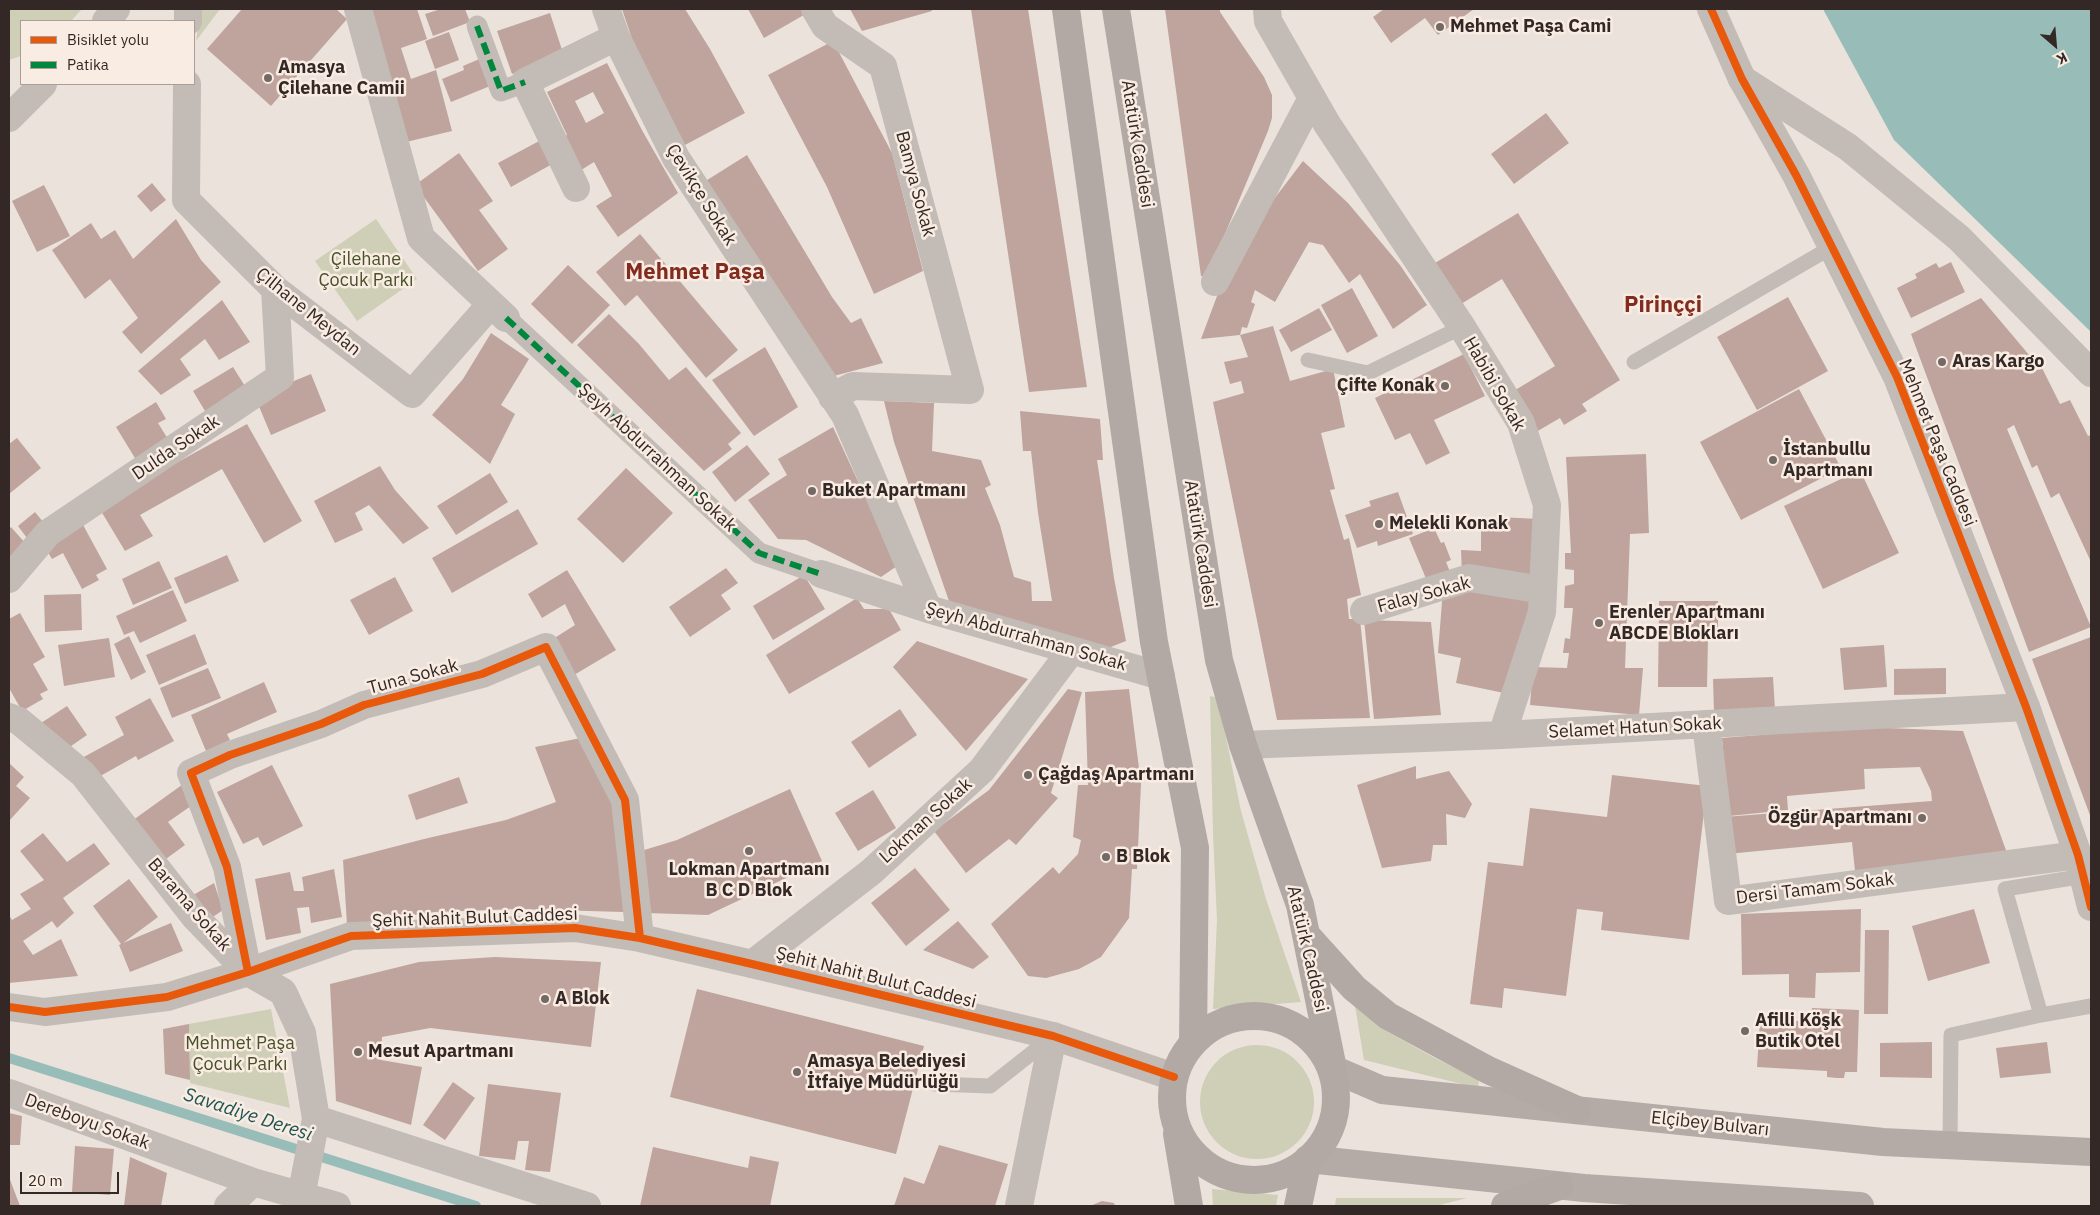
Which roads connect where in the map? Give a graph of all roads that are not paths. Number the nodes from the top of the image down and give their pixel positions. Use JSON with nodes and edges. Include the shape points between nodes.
{"nodes":[{"id":1,"x":116,"y":9,"type":"edge"},
{"id":2,"x":358,"y":9,"type":"edge"},
{"id":3,"x":606,"y":9,"type":"edge"},
{"id":4,"x":815,"y":9,"type":"edge"},
{"id":5,"x":1066,"y":9,"type":"edge"},
{"id":6,"x":1116,"y":9,"type":"edge"},
{"id":7,"x":1267,"y":9,"type":"edge"},
{"id":8,"x":1711,"y":9,"type":"edge"},
{"id":9,"x":107,"y":20,"type":"edge"},
{"id":10,"x":477,"y":26,"type":"dead end"},
{"id":11,"x":616,"y":37,"type":"junction"},
{"id":12,"x":1742,"y":79,"type":"junction"},
{"id":13,"x":525,"y":82,"type":"junction"},
{"id":14,"x":42,"y":85,"type":"edge"},
{"id":15,"x":187,"y":85,"type":"edge"},
{"id":16,"x":1312,"y":98,"type":"junction"},
{"id":17,"x":9,"y":118,"type":"edge"},
{"id":18,"x":576,"y":188,"type":"dead end"},
{"id":19,"x":1832,"y":247,"type":"junction"},
{"id":20,"x":1215,"y":282,"type":"dead end"},
{"id":21,"x":275,"y":289,"type":"junction"},
{"id":22,"x":498,"y":311,"type":"junction"},
{"id":23,"x":1462,"y":327,"type":"junction"},
{"id":24,"x":1308,"y":360,"type":"dead end"},
{"id":25,"x":1634,"y":362,"type":"dead end"},
{"id":26,"x":2091,"y":373,"type":"edge"},
{"id":27,"x":832,"y":397,"type":"junction"},
{"id":28,"x":821,"y":574,"type":"joint"},
{"id":29,"x":9,"y":579,"type":"edge"},
{"id":30,"x":1543,"y":590,"type":"junction"},
{"id":31,"x":928,"y":609,"type":"junction"},
{"id":32,"x":1364,"y":612,"type":"dead end"},
{"id":33,"x":1071,"y":651,"type":"junction"},
{"id":34,"x":1161,"y":676,"type":"junction"},
{"id":35,"x":2026,"y":707,"type":"junction"},
{"id":36,"x":9,"y":718,"type":"edge"},
{"id":37,"x":1706,"y":724,"type":"junction"},
{"id":38,"x":1502,"y":735,"type":"junction"},
{"id":39,"x":1243,"y":745,"type":"junction"},
{"id":40,"x":2081,"y":866,"type":"junction"},
{"id":41,"x":2091,"y":907,"type":"edge"},
{"id":42,"x":1307,"y":936,"type":"junction"},
{"id":43,"x":640,"y":938,"type":"junction"},
{"id":44,"x":752,"y":964,"type":"junction"},
{"id":45,"x":248,"y":972,"type":"junction"},
{"id":46,"x":2091,"y":1006,"type":"edge"},
{"id":47,"x":9,"y":1007,"type":"edge"},
{"id":48,"x":2041,"y":1015,"type":"junction"},
{"id":49,"x":1053,"y":1036,"type":"junction"},
{"id":50,"x":1193,"y":1042,"type":"junction"},
{"id":51,"x":1333,"y":1069,"type":"junction"},
{"id":52,"x":1174,"y":1077,"type":"junction"},
{"id":53,"x":934,"y":1084,"type":"dead end"},
{"id":54,"x":9,"y":1093,"type":"edge"},
{"id":55,"x":1577,"y":1110,"type":"junction"},
{"id":56,"x":316,"y":1119,"type":"junction"},
{"id":57,"x":1176,"y":1128,"type":"junction"},
{"id":58,"x":1950,"y":1144,"type":"junction"},
{"id":59,"x":2091,"y":1152,"type":"edge"},
{"id":60,"x":1308,"y":1159,"type":"junction"},
{"id":61,"x":253,"y":1182,"type":"junction"},
{"id":62,"x":1559,"y":1186,"type":"junction"},
{"id":63,"x":302,"y":1190,"type":"junction"},
{"id":64,"x":228,"y":1206,"type":"edge"},
{"id":65,"x":337,"y":1206,"type":"edge"},
{"id":66,"x":587,"y":1206,"type":"edge"},
{"id":67,"x":1019,"y":1206,"type":"edge"},
{"id":68,"x":1189,"y":1206,"type":"edge"},
{"id":69,"x":1298,"y":1206,"type":"edge"},
{"id":70,"x":1505,"y":1206,"type":"edge"},
{"id":71,"x":1860,"y":1206,"type":"edge"}],
"edges":[{"from":1,"to":9,"type":"street"},
{"from":2,"to":22,"type":"street","name":"Şeyh Abdurrahman Sokak","via":[[421,238]]},
{"from":3,"to":11,"type":"street","name":"Çevikçe Sokak"},
{"from":4,"to":27,"type":"street","name":"Bamya Sokak","via":[[825,26],[883,66],[970,390],[853,386]]},
{"from":5,"to":34,"type":"main road"},
{"from":6,"to":39,"type":"main road","name":"Atatürk Caddesi","via":[[1219,660]]},
{"from":7,"to":16,"type":"street","name":"Habibi Sokak","via":[[1268,21]]},
{"from":8,"to":12,"type":"street","name":"Mehmet Paşa Caddesi"},
{"from":10,"to":13,"type":"street","via":[[501,91]]},
{"from":11,"to":13,"type":"street"},
{"from":11,"to":27,"type":"street","name":"Çevikçe Sokak","via":[[676,158]]},
{"from":12,"to":19,"type":"street","name":"Mehmet Paşa Caddesi"},
{"from":12,"to":26,"type":"street","via":[[1848,147],[1959,238]]},
{"from":13,"to":18,"type":"street"},
{"from":14,"to":17,"type":"street"},
{"from":15,"to":21,"type":"street","name":"Çilhane Meydan","via":[[186,200]]},
{"from":16,"to":20,"type":"street"},
{"from":16,"to":23,"type":"street","name":"Habibi Sokak"},
{"from":19,"to":25,"type":"lane"},
{"from":19,"to":35,"type":"street","name":"Mehmet Paşa Caddesi","via":[[1897,377]]},
{"from":21,"to":22,"type":"street","name":"Çilhane Meydan","via":[[412,394]]},
{"from":21,"to":29,"type":"street","name":"Dulda Sokak","via":[[280,377],[48,533]]},
{"from":22,"to":28,"type":"street","name":"Şeyh Abdurrahman Sokak","via":[[759,553]]},
{"from":23,"to":24,"type":"lane","via":[[1368,372]]},
{"from":23,"to":30,"type":"street","name":"Habibi Sokak","via":[[1521,423],[1547,505]]},
{"from":27,"to":31,"type":"street","name":"Çevikçe Sokak","via":[[845,415]]},
{"from":28,"to":31,"type":"street","name":"Şeyh Abdurrahman Sokak"},
{"from":30,"to":32,"type":"street","name":"Falay Sokak","via":[[1469,578]]},
{"from":30,"to":38,"type":"street","name":"Habibi Sokak","via":[[1542,612]]},
{"from":31,"to":33,"type":"street","name":"Şeyh Abdurrahman Sokak"},
{"from":33,"to":34,"type":"street","name":"Şeyh Abdurrahman Sokak"},
{"from":33,"to":44,"type":"street","name":"Lokman Sokak","via":[[982,770],[871,872]]},
{"from":34,"to":50,"type":"main road","via":[[1194,848]]},
{"from":35,"to":37,"type":"street","name":"Selamet Hatun Sokak"},
{"from":35,"to":40,"type":"street","name":"Mehmet Paşa Caddesi"},
{"from":36,"to":45,"type":"street","name":"Barama Sokak","via":[[19,721],[83,774],[194,916]]},
{"from":37,"to":38,"type":"street","name":"Selamet Hatun Sokak"},
{"from":37,"to":40,"type":"street","name":"Dersi Tamam Sokak","via":[[1728,901]]},
{"from":38,"to":39,"type":"street","name":"Selamet Hatun Sokak"},
{"from":39,"to":42,"type":"main road","name":"Atatürk Caddesi","via":[[1300,905]]},
{"from":40,"to":41,"type":"street","name":"Mehmet Paşa Caddesi"},
{"from":40,"to":48,"type":"lane","via":[[2005,889]]},
{"from":42,"to":51,"type":"main road","name":"Atatürk Caddesi"},
{"from":42,"to":55,"type":"main road","via":[[1354,988],[1388,1016],[1488,1070]]},
{"from":43,"to":44,"type":"street","name":"Şehit Nahit Bulut Caddesi"},
{"from":43,"to":45,"type":"street","name":"Şehit Nahit Bulut Caddesi","via":[[575,928],[350,936]]},
{"from":43,"to":45,"type":"street","name":"Tuna Sokak","via":[[625,800],[546,647],[482,674],[364,706],[230,755],[191,773],[227,867]]},
{"from":44,"to":49,"type":"street","name":"Şehit Nahit Bulut Caddesi"},
{"from":45,"to":47,"type":"street","name":"Şehit Nahit Bulut Caddesi","via":[[167,997],[45,1012]]},
{"from":45,"to":56,"type":"street","name":"Barama Sokak","via":[[283,992],[302,1033]]},
{"from":46,"to":48,"type":"lane"},
{"from":48,"to":58,"type":"lane","via":[[1951,1035]]},
{"from":49,"to":52,"type":"street","name":"Şehit Nahit Bulut Caddesi"},
{"from":49,"to":53,"type":"lane","via":[[990,1086]]},
{"from":49,"to":67,"type":"street"},
{"from":50,"to":51,"type":"main road","via":[[1215,1025],[1240,1016],[1267,1016],[1293,1025],[1314,1041]]},
{"from":50,"to":52,"type":"main road","via":[[1181,1058]]},
{"from":51,"to":55,"type":"main road","name":"Elçibey Bulvarı","via":[[1382,1090]]},
{"from":51,"to":60,"type":"main road","via":[[1338,1093],[1334,1115],[1325,1139]]},
{"from":52,"to":57,"type":"main road","via":[[1171,1102]]},
{"from":54,"to":61,"type":"street","name":"Dereboyu Sokak"},
{"from":55,"to":58,"type":"main road","name":"Elçibey Bulvarı","via":[[1884,1142]]},
{"from":56,"to":63,"type":"street","name":"Barama Sokak"},
{"from":56,"to":66,"type":"street"},
{"from":57,"to":60,"type":"main road","via":[[1190,1151],[1210,1168],[1234,1178],[1260,1180],[1286,1174]]},
{"from":57,"to":68,"type":"main road"},
{"from":58,"to":59,"type":"main road","name":"Elçibey Bulvarı"},
{"from":60,"to":62,"type":"main road"},
{"from":60,"to":69,"type":"main road"},
{"from":61,"to":63,"type":"street","name":"Dereboyu Sokak"},
{"from":61,"to":64,"type":"street"},
{"from":62,"to":70,"type":"main road"},
{"from":62,"to":71,"type":"main road"},
{"from":63,"to":65,"type":"street","name":"Dereboyu Sokak"}]}
